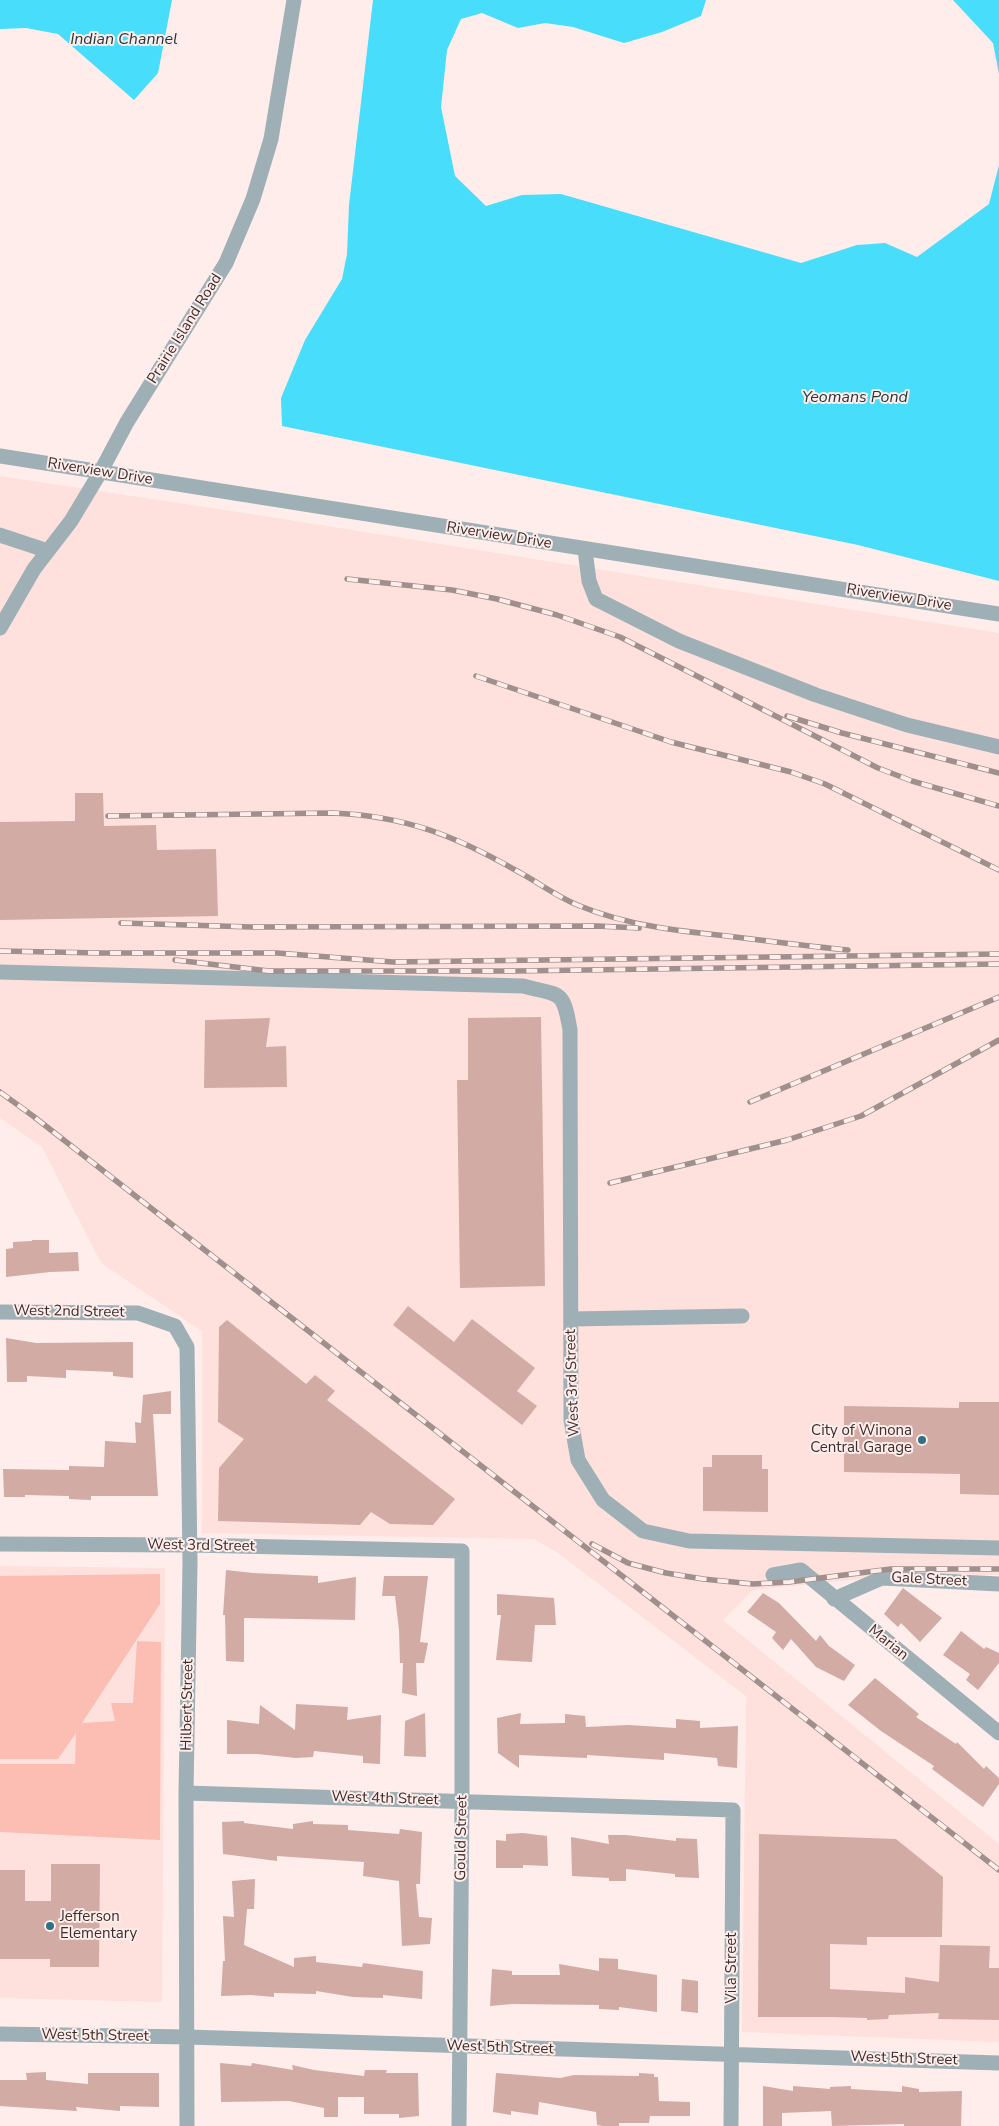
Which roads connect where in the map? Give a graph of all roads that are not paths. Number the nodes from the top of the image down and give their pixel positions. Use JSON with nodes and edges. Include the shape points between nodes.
{"nodes":[{"id":1,"x":294,"y":0,"type":"edge"},
{"id":2,"x":0,"y":456,"type":"edge"},
{"id":3,"x":101,"y":472,"type":"junction"},
{"id":4,"x":0,"y":535,"type":"edge"},
{"id":5,"x":585,"y":550,"type":"junction"},
{"id":6,"x":48,"y":551,"type":"junction"},
{"id":7,"x":999,"y":614,"type":"edge"},
{"id":8,"x":0,"y":628,"type":"edge"},
{"id":9,"x":999,"y":747,"type":"edge"},
{"id":10,"x":0,"y":972,"type":"edge"},
{"id":11,"x":0,"y":1312,"type":"edge"},
{"id":12,"x":138,"y":1313,"type":"joint"},
{"id":13,"x":742,"y":1316,"type":"dead end"},
{"id":14,"x":571,"y":1319,"type":"junction"},
{"id":15,"x":0,"y":1544,"type":"edge"},
{"id":16,"x":190,"y":1545,"type":"junction"},
{"id":17,"x":999,"y":1548,"type":"edge"},
{"id":18,"x":462,"y":1551,"type":"joint"},
{"id":19,"x":772,"y":1575,"type":"dead end"},
{"id":20,"x":999,"y":1584,"type":"edge"},
{"id":21,"x":834,"y":1599,"type":"junction"},
{"id":22,"x":999,"y":1733,"type":"edge"},
{"id":23,"x":186,"y":1793,"type":"junction"},
{"id":24,"x":462,"y":1801,"type":"junction"},
{"id":25,"x":733,"y":1810,"type":"joint"},
{"id":26,"x":0,"y":2034,"type":"edge"},
{"id":27,"x":188,"y":2037,"type":"junction"},
{"id":28,"x":459,"y":2047,"type":"junction"},
{"id":29,"x":731,"y":2054,"type":"junction"},
{"id":30,"x":999,"y":2062,"type":"edge"},
{"id":31,"x":187,"y":2126,"type":"edge"},
{"id":32,"x":459,"y":2126,"type":"edge"},
{"id":33,"x":731,"y":2126,"type":"edge"}],
"edges":[{"from":1,"to":3,"type":"street","name":"Prairie Island Road","via":[[271,139],[253,199],[226,263],[127,422]]},
{"from":2,"to":3,"type":"street","name":"Riverview Drive"},
{"from":3,"to":5,"type":"street","name":"Riverview Drive"},
{"from":3,"to":6,"type":"street","name":"Prairie Island Road"},
{"from":4,"to":6,"type":"street"},
{"from":5,"to":7,"type":"street","name":"Riverview Drive"},
{"from":5,"to":9,"type":"street","via":[[589,582],[596,599],[679,641],[816,695],[907,725]]},
{"from":6,"to":8,"type":"street","name":"Prairie Island Road"},
{"from":10,"to":14,"type":"street","name":"West 3rd Street","via":[[523,986],[559,996],[566,1004],[570,1030]]},
{"from":11,"to":12,"type":"street","name":"West 2nd Street"},
{"from":12,"to":16,"type":"street","name":"Hilbert Street","via":[[174,1326],[188,1347]]},
{"from":13,"to":14,"type":"street"},
{"from":14,"to":17,"type":"street","name":"West 3rd Street","via":[[572,1420],[578,1460],[603,1500],[643,1531],[689,1542]]},
{"from":15,"to":16,"type":"street","name":"West 3rd Street"},
{"from":16,"to":18,"type":"street","name":"West 3rd Street"},
{"from":16,"to":23,"type":"street","name":"Hilbert Street"},
{"from":18,"to":24,"type":"street","name":"Gould Street"},
{"from":19,"to":21,"type":"street","name":"Marian","via":[[801,1570]]},
{"from":20,"to":21,"type":"street","name":"Gale Street","via":[[882,1578]]},
{"from":21,"to":22,"type":"street","name":"Marian"},
{"from":23,"to":24,"type":"street","name":"West 4th Street"},
{"from":23,"to":27,"type":"street","name":"Hilbert Street"},
{"from":24,"to":25,"type":"street","name":"West 4th Street"},
{"from":24,"to":28,"type":"street","name":"Gould Street"},
{"from":25,"to":29,"type":"street","name":"Vila Street"},
{"from":26,"to":27,"type":"street","name":"West 5th Street"},
{"from":27,"to":28,"type":"street","name":"West 5th Street"},
{"from":27,"to":31,"type":"street","name":"Hilbert Street"},
{"from":28,"to":29,"type":"street","name":"West 5th Street"},
{"from":28,"to":32,"type":"street","name":"Gould Street"},
{"from":29,"to":30,"type":"street","name":"West 5th Street"},
{"from":29,"to":33,"type":"street","name":"Vila Street"}]}
